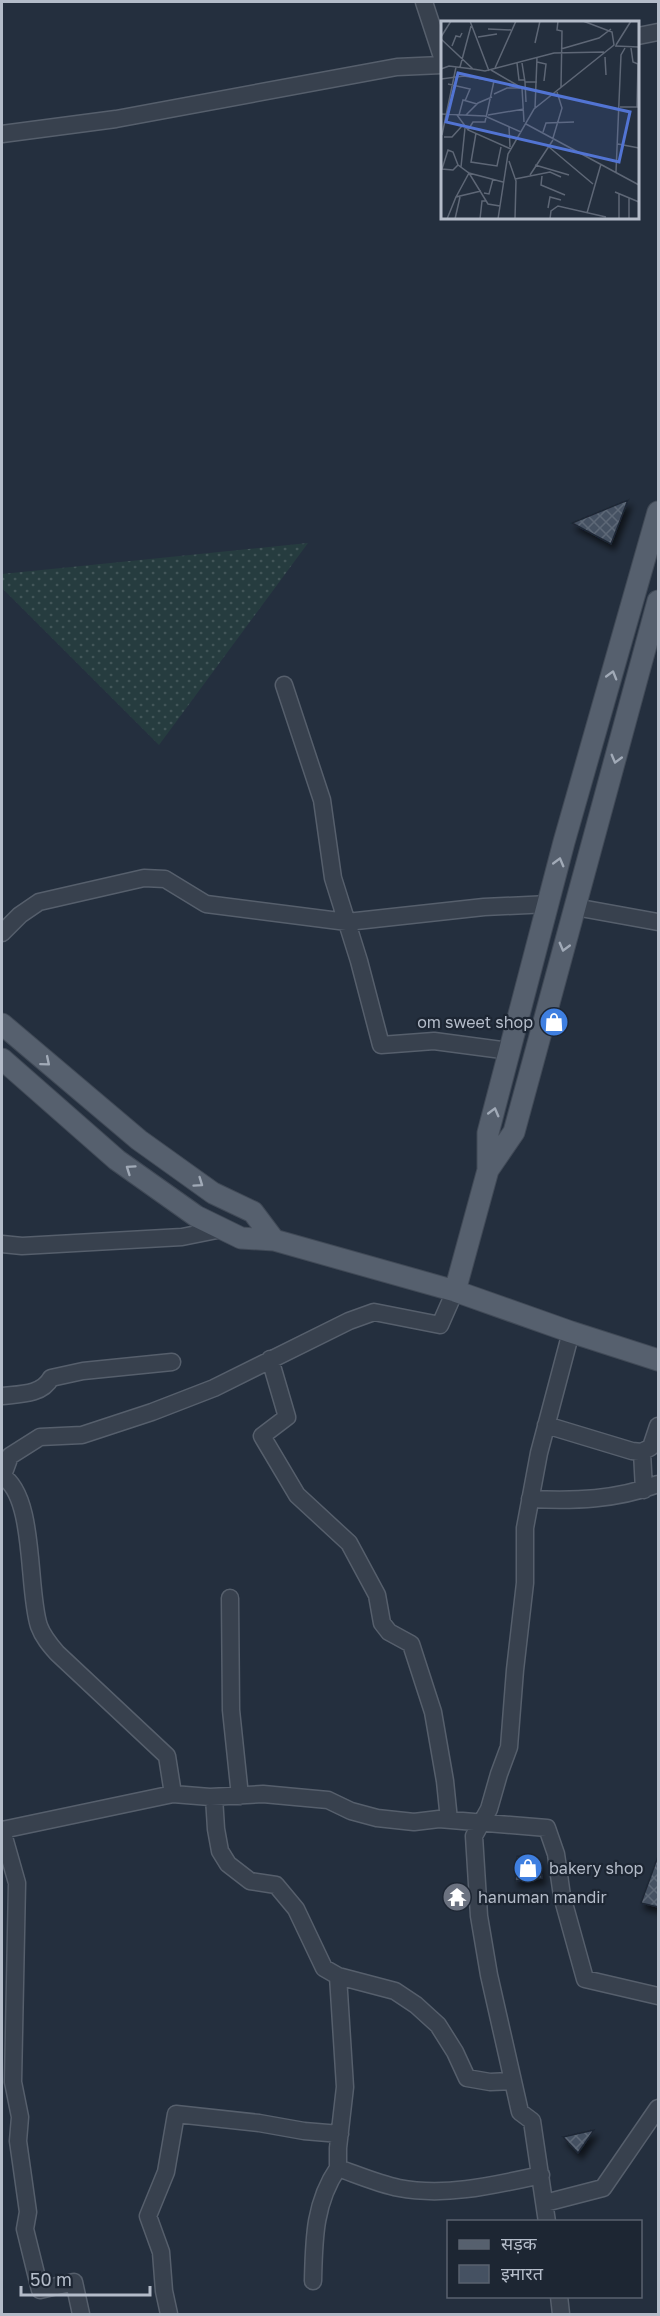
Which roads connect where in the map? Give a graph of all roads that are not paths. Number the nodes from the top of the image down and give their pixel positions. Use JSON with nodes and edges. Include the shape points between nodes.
{"nodes":[{"id":1,"x":424,"y":2,"type":"edge"},
{"id":2,"x":658,"y":32,"type":"edge"},
{"id":3,"x":639,"y":36,"type":"edge"},
{"id":4,"x":441,"y":54,"type":"edge"},
{"id":5,"x":441,"y":65,"type":"edge"},
{"id":6,"x":2,"y":134,"type":"edge"},
{"id":7,"x":658,"y":512,"type":"edge"},
{"id":8,"x":658,"y":601,"type":"edge"},
{"id":9,"x":284,"y":685,"type":"dead end"},
{"id":10,"x":549,"y":904,"type":"junction"},
{"id":11,"x":575,"y":907,"type":"junction"},
{"id":12,"x":347,"y":922,"type":"junction"},
{"id":13,"x":658,"y":922,"type":"edge"},
{"id":14,"x":2,"y":933,"type":"edge"},
{"id":15,"x":2,"y":1024,"type":"edge"},
{"id":16,"x":20,"y":1041,"type":"junction"},
{"id":17,"x":510,"y":1051,"type":"junction"},
{"id":18,"x":3,"y":1061,"type":"edge"},
{"id":19,"x":489,"y":1170,"type":"junction"},
{"id":20,"x":222,"y":1229,"type":"junction"},
{"id":21,"x":274,"y":1240,"type":"junction"},
{"id":22,"x":2,"y":1244,"type":"edge"},
{"id":23,"x":456,"y":1291,"type":"junction"},
{"id":24,"x":571,"y":1332,"type":"junction"},
{"id":25,"x":270,"y":1359,"type":"junction"},
{"id":26,"x":658,"y":1360,"type":"edge"},
{"id":27,"x":172,"y":1362,"type":"dead end"},
{"id":28,"x":2,"y":1396,"type":"edge"},
{"id":29,"x":546,"y":1425,"type":"junction"},
{"id":30,"x":658,"y":1426,"type":"edge"},
{"id":31,"x":642,"y":1452,"type":"junction"},
{"id":32,"x":2,"y":1477,"type":"edge"},
{"id":33,"x":651,"y":1487,"type":"edge"},
{"id":34,"x":530,"y":1499,"type":"junction"},
{"id":35,"x":230,"y":1598,"type":"dead end"},
{"id":36,"x":173,"y":1794,"type":"junction"},
{"id":37,"x":240,"y":1796,"type":"junction"},
{"id":38,"x":214,"y":1797,"type":"junction"},
{"id":39,"x":449,"y":1820,"type":"junction"},
{"id":40,"x":481,"y":1823,"type":"junction"},
{"id":41,"x":338,"y":1977,"type":"junction"},
{"id":42,"x":658,"y":1996,"type":"edge"},
{"id":43,"x":513,"y":2081,"type":"junction"},
{"id":44,"x":658,"y":2108,"type":"edge"},
{"id":45,"x":340,"y":2134,"type":"junction"},
{"id":46,"x":338,"y":2168,"type":"junction"},
{"id":47,"x":541,"y":2175,"type":"junction"},
{"id":48,"x":545,"y":2203,"type":"junction"},
{"id":49,"x":547,"y":2220,"type":"edge"},
{"id":50,"x":312,"y":2281,"type":"dead end"},
{"id":51,"x":559,"y":2298,"type":"edge"},
{"id":52,"x":81,"y":2314,"type":"edge"},
{"id":53,"x":169,"y":2314,"type":"edge"},
{"id":54,"x":561,"y":2314,"type":"edge"}],
"edges":[{"from":1,"to":4,"type":"street"},
{"from":2,"to":3,"type":"street"},
{"from":5,"to":6,"type":"street","via":[[397,67],[116,119]]},
{"from":10,"to":7,"type":"main road","one_way":true},
{"from":8,"to":11,"type":"main road","one_way":true},
{"from":9,"to":12,"type":"street","via":[[322,800],[333,878]]},
{"from":10,"to":12,"type":"street"},
{"from":10,"to":17,"type":"main road"},
{"from":11,"to":13,"type":"street"},
{"from":11,"to":19,"type":"main road","one_way":true,"via":[[514,1132]]},
{"from":12,"to":14,"type":"street","via":[[206,904],[165,879],[144,878],[39,902]]},
{"from":12,"to":17,"type":"street","via":[[381,1045],[434,1041]]},
{"from":15,"to":16,"type":"main road"},
{"from":16,"to":18,"type":"main road"},
{"from":16,"to":21,"type":"main road","one_way":true,"via":[[139,1140],[213,1193],[253,1212]]},
{"from":19,"to":17,"type":"main road","one_way":true,"via":[[488,1133]]},
{"from":20,"to":18,"type":"main road","one_way":true,"via":[[196,1216],[117,1160]]},
{"from":19,"to":23,"type":"main road"},
{"from":20,"to":21,"type":"main road","via":[[241,1238]]},
{"from":20,"to":22,"type":"street","via":[[182,1237]]},
{"from":21,"to":23,"type":"main road"},
{"from":23,"to":24,"type":"main road"},
{"from":23,"to":25,"type":"street","via":[[440,1324],[374,1312]]},
{"from":24,"to":26,"type":"main road"},
{"from":24,"to":29,"type":"street"},
{"from":25,"to":32,"type":"street","via":[[214,1388],[152,1412],[82,1435],[40,1437],[10,1456]]},
{"from":25,"to":39,"type":"street","via":[[286,1417],[262,1436],[297,1495],[349,1543],[377,1595],[382,1623],[389,1632],[411,1644],[433,1712]]},
{"from":27,"to":28,"type":"street","via":[[83,1371],[51,1378],[39,1390]]},
{"from":29,"to":31,"type":"street"},
{"from":29,"to":34,"type":"street"},
{"from":30,"to":31,"type":"street","via":[[651,1447]]},
{"from":31,"to":33,"type":"street"},
{"from":32,"to":36,"type":"street","via":[[14,1486],[25,1522],[36,1610],[45,1639],[167,1756]]},
{"from":33,"to":34,"type":"street","via":[[607,1499]]},
{"from":34,"to":40,"type":"street","via":[[509,1747]]},
{"from":35,"to":37,"type":"street","via":[[231,1710]]},
{"from":36,"to":38,"type":"street"},
{"from":36,"to":52,"type":"street","via":[[2,1830],[17,1883],[13,2082],[28,2212],[25,2229],[40,2290],[74,2282]]},
{"from":37,"to":38,"type":"street"},
{"from":37,"to":39,"type":"street","via":[[263,1794],[328,1800],[377,1818]]},
{"from":38,"to":41,"type":"street","via":[[220,1851],[228,1864],[250,1881],[276,1885],[296,1909],[324,1968]]},
{"from":39,"to":40,"type":"street"},
{"from":40,"to":42,"type":"street","via":[[547,1828],[585,1979]]},
{"from":40,"to":43,"type":"street","via":[[474,1836],[479,1916]]},
{"from":41,"to":43,"type":"street","via":[[395,1991],[416,2005],[438,2025],[467,2079]]},
{"from":41,"to":45,"type":"street","via":[[345,2087]]},
{"from":43,"to":47,"type":"street","via":[[520,2112],[532,2121]]},
{"from":44,"to":48,"type":"street","via":[[603,2188]]},
{"from":45,"to":46,"type":"street"},
{"from":45,"to":53,"type":"street","via":[[176,2114],[166,2172],[148,2216],[161,2252]]},
{"from":46,"to":47,"type":"street","via":[[400,2188],[435,2191]]},
{"from":46,"to":50,"type":"street","via":[[327,2184],[317,2216]]},
{"from":47,"to":48,"type":"street"},
{"from":48,"to":49,"type":"street"},
{"from":51,"to":54,"type":"street"}]}
